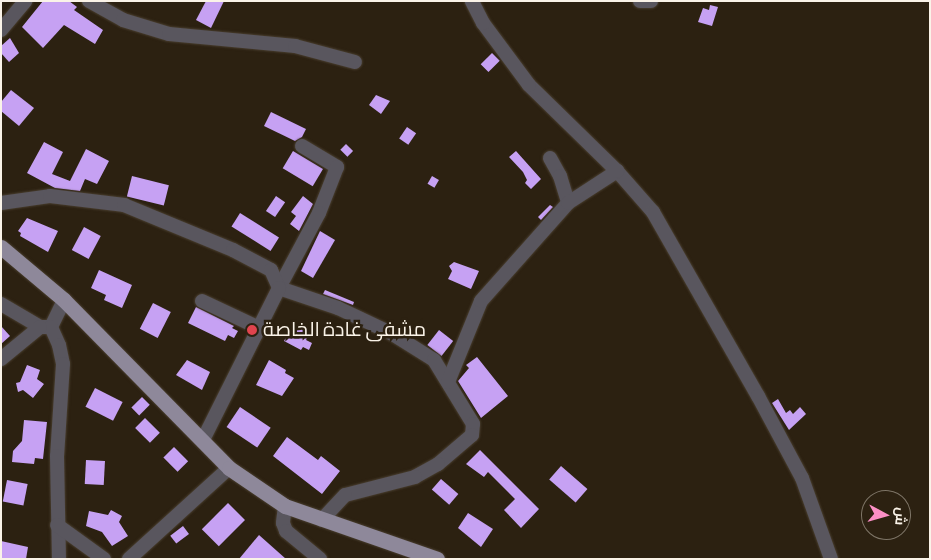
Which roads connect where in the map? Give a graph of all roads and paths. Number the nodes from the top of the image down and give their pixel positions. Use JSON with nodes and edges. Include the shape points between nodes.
{"nodes":[{"id":1,"x":25,"y":1,"type":"edge"},
{"id":2,"x":89,"y":1,"type":"edge"},
{"id":3,"x":472,"y":1,"type":"edge"},
{"id":4,"x":640,"y":1,"type":"edge"},
{"id":5,"x":651,"y":1,"type":"edge"},
{"id":6,"x":1,"y":30,"type":"edge"},
{"id":7,"x":355,"y":62,"type":"dead end"},
{"id":8,"x":302,"y":146,"type":"dead end"},
{"id":9,"x":550,"y":158,"type":"dead end"},
{"id":10,"x":617,"y":171,"type":"junction"},
{"id":11,"x":1,"y":203,"type":"edge"},
{"id":12,"x":568,"y":203,"type":"junction"},
{"id":13,"x":1,"y":247,"type":"edge"},
{"id":14,"x":280,"y":288,"type":"junction"},
{"id":15,"x":64,"y":300,"type":"junction"},
{"id":16,"x":202,"y":301,"type":"dead end"},
{"id":17,"x":1,"y":304,"type":"edge"},
{"id":18,"x":45,"y":327,"type":"junction"},
{"id":19,"x":259,"y":328,"type":"junction"},
{"id":20,"x":1,"y":359,"type":"edge"},
{"id":21,"x":448,"y":382,"type":"junction"},
{"id":22,"x":203,"y":440,"type":"junction"},
{"id":23,"x":229,"y":468,"type":"junction"},
{"id":24,"x":284,"y":506,"type":"junction"},
{"id":25,"x":322,"y":520,"type":"junction"},
{"id":26,"x":57,"y":525,"type":"junction"},
{"id":27,"x":314,"y":557,"type":"edge"},
{"id":28,"x":59,"y":559,"type":"edge"},
{"id":29,"x":104,"y":559,"type":"edge"},
{"id":30,"x":129,"y":559,"type":"edge"},
{"id":31,"x":437,"y":559,"type":"edge"},
{"id":32,"x":831,"y":559,"type":"edge"}],
"edges":[{"from":1,"to":6,"type":"street"},
{"from":2,"to":7,"type":"street","via":[[124,20],[169,34],[295,46]]},
{"from":3,"to":10,"type":"street","via":[[483,23],[529,85]]},
{"from":4,"to":5,"type":"street"},
{"from":8,"to":14,"type":"street","via":[[337,167],[319,213]]},
{"from":9,"to":12,"type":"street","via":[[560,176]]},
{"from":10,"to":12,"type":"street"},
{"from":10,"to":32,"type":"street","via":[[653,212],[748,379],[802,478]]},
{"from":11,"to":14,"type":"street","via":[[50,196],[124,206],[233,250],[271,270]]},
{"from":12,"to":21,"type":"street","via":[[480,301]]},
{"from":13,"to":15,"type":"main road"},
{"from":14,"to":19,"type":"street"},
{"from":14,"to":21,"type":"street","via":[[338,308],[391,333],[434,360]]},
{"from":15,"to":18,"type":"street"},
{"from":15,"to":22,"type":"main road"},
{"from":16,"to":19,"type":"street"},
{"from":17,"to":18,"type":"street"},
{"from":18,"to":20,"type":"street"},
{"from":18,"to":26,"type":"street","via":[[60,345],[63,364]]},
{"from":19,"to":22,"type":"street"},
{"from":21,"to":25,"type":"street","via":[[473,424],[472,435],[438,464],[416,477],[344,495]]},
{"from":22,"to":23,"type":"main road"},
{"from":23,"to":24,"type":"main road"},
{"from":23,"to":30,"type":"street"},
{"from":24,"to":25,"type":"main road"},
{"from":24,"to":27,"type":"street","via":[[286,531]]},
{"from":25,"to":31,"type":"main road"},
{"from":26,"to":28,"type":"street"},
{"from":26,"to":29,"type":"street"}]}
